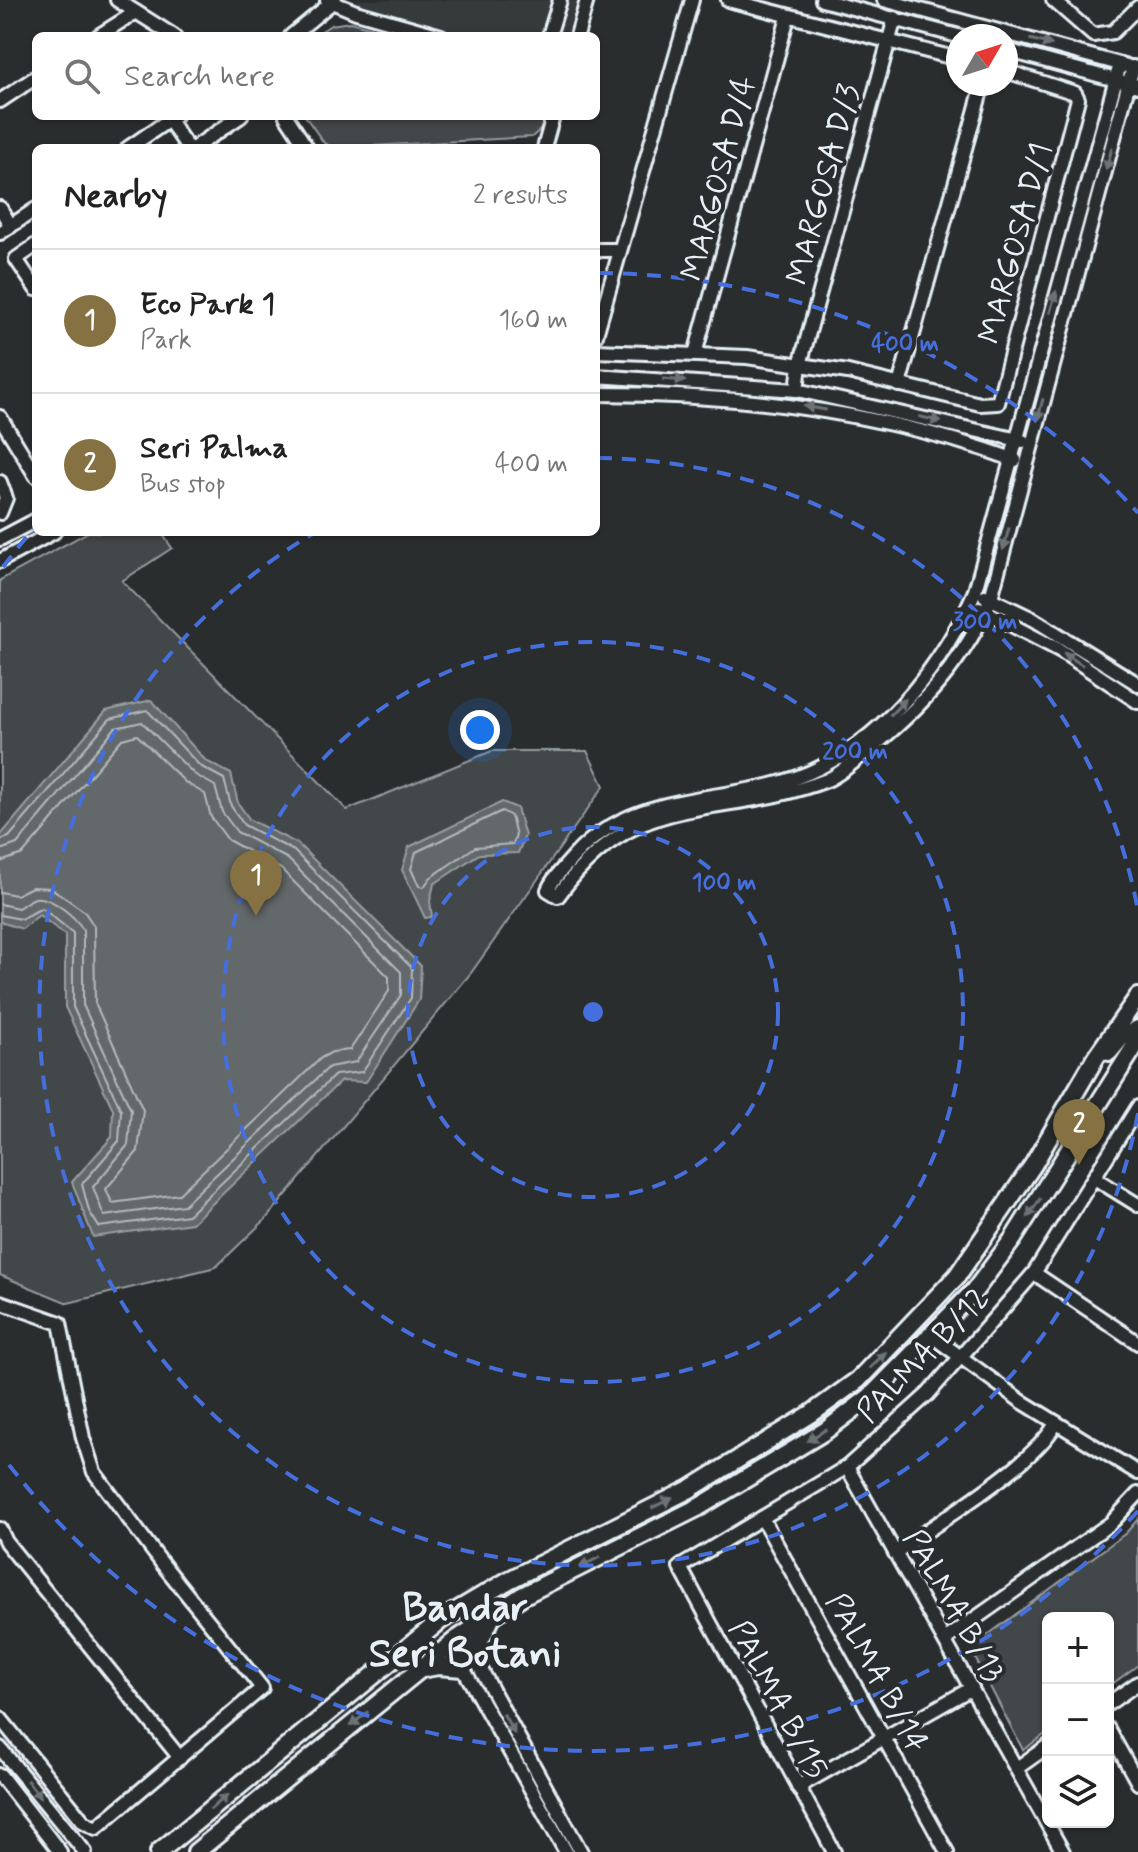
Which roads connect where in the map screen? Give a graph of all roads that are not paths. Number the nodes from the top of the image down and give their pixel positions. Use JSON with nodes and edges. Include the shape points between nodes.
{"nodes":[{"id":1,"x":117,"y":0,"type":"edge"},
{"id":2,"x":560,"y":0,"type":"edge"},
{"id":3,"x":587,"y":0,"type":"edge"},
{"id":4,"x":692,"y":0,"type":"edge"},
{"id":5,"x":728,"y":0,"type":"edge"},
{"id":6,"x":822,"y":0,"type":"edge"},
{"id":7,"x":884,"y":0,"type":"edge"},
{"id":8,"x":1053,"y":0,"type":"edge"},
{"id":9,"x":332,"y":1,"type":"edge"},
{"id":10,"x":925,"y":5,"type":"edge"},
{"id":11,"x":359,"y":6,"type":"edge"},
{"id":12,"x":1138,"y":7,"type":"edge"},
{"id":13,"x":136,"y":12,"type":"junction"},
{"id":14,"x":788,"y":17,"type":"junction"},
{"id":15,"x":895,"y":18,"type":"junction"},
{"id":16,"x":104,"y":32,"type":"edge"},
{"id":17,"x":168,"y":32,"type":"edge"},
{"id":18,"x":296,"y":32,"type":"edge"},
{"id":19,"x":430,"y":32,"type":"edge"},
{"id":20,"x":550,"y":32,"type":"edge"},
{"id":21,"x":578,"y":32,"type":"edge"},
{"id":22,"x":946,"y":33,"type":"edge"},
{"id":23,"x":888,"y":40,"type":"junction"},
{"id":24,"x":1018,"y":53,"type":"edge"},
{"id":25,"x":946,"y":56,"type":"edge"},
{"id":26,"x":1130,"y":66,"type":"edge"},
{"id":27,"x":1018,"y":75,"type":"edge"},
{"id":28,"x":1110,"y":79,"type":"junction"},
{"id":29,"x":32,"y":80,"type":"edge"},
{"id":30,"x":1135,"y":87,"type":"edge"},
{"id":31,"x":980,"y":96,"type":"edge"},
{"id":32,"x":0,"y":101,"type":"edge"},
{"id":33,"x":169,"y":120,"type":"edge"},
{"id":34,"x":173,"y":120,"type":"edge"},
{"id":35,"x":235,"y":120,"type":"edge"},
{"id":36,"x":289,"y":120,"type":"edge"},
{"id":37,"x":552,"y":120,"type":"edge"},
{"id":38,"x":134,"y":144,"type":"edge"},
{"id":39,"x":186,"y":144,"type":"edge"},
{"id":40,"x":200,"y":144,"type":"edge"},
{"id":41,"x":304,"y":144,"type":"edge"},
{"id":42,"x":545,"y":144,"type":"edge"},
{"id":43,"x":0,"y":208,"type":"edge"},
{"id":44,"x":32,"y":212,"type":"edge"},
{"id":45,"x":6,"y":230,"type":"edge"},
{"id":46,"x":32,"y":248,"type":"edge"},
{"id":47,"x":600,"y":250,"type":"edge"},
{"id":48,"x":620,"y":250,"type":"junction"},
{"id":49,"x":32,"y":283,"type":"edge"},
{"id":50,"x":600,"y":321,"type":"edge"},
{"id":51,"x":600,"y":351,"type":"edge"},
{"id":52,"x":695,"y":354,"type":"junction"},
{"id":53,"x":800,"y":365,"type":"junction"},
{"id":54,"x":600,"y":376,"type":"edge"},
{"id":55,"x":899,"y":385,"type":"junction"},
{"id":56,"x":797,"y":390,"type":"junction"},
{"id":57,"x":600,"y":394,"type":"edge"},
{"id":58,"x":0,"y":417,"type":"edge"},
{"id":59,"x":1015,"y":439,"type":"junction"},
{"id":60,"x":1031,"y":443,"type":"junction"},
{"id":61,"x":1010,"y":458,"type":"junction"},
{"id":62,"x":1026,"y":463,"type":"junction"},
{"id":63,"x":32,"y":469,"type":"edge"},
{"id":64,"x":2,"y":486,"type":"edge"},
{"id":65,"x":0,"y":513,"type":"edge"},
{"id":66,"x":32,"y":522,"type":"edge"},
{"id":67,"x":47,"y":536,"type":"edge"},
{"id":68,"x":0,"y":539,"type":"edge"},
{"id":69,"x":0,"y":561,"type":"edge"},
{"id":70,"x":972,"y":597,"type":"junction"},
{"id":71,"x":991,"y":598,"type":"junction"},
{"id":72,"x":986,"y":611,"type":"junction"},
{"id":73,"x":1033,"y":619,"type":"junction"},
{"id":74,"x":1025,"y":631,"type":"junction"},
{"id":75,"x":1138,"y":684,"type":"edge"},
{"id":76,"x":1138,"y":702,"type":"edge"},
{"id":77,"x":848,"y":758,"type":"junction"},
{"id":78,"x":821,"y":767,"type":"junction"},
{"id":79,"x":829,"y":779,"type":"junction"},
{"id":80,"x":1138,"y":997,"type":"edge"},
{"id":81,"x":1138,"y":1029,"type":"edge"},
{"id":82,"x":1096,"y":1057,"type":"junction"},
{"id":83,"x":1138,"y":1059,"type":"edge"},
{"id":84,"x":1119,"y":1070,"type":"junction"},
{"id":85,"x":1138,"y":1107,"type":"edge"},
{"id":86,"x":1096,"y":1179,"type":"junction"},
{"id":87,"x":1138,"y":1205,"type":"edge"},
{"id":88,"x":1034,"y":1273,"type":"junction"},
{"id":89,"x":0,"y":1302,"type":"edge"},
{"id":90,"x":932,"y":1336,"type":"junction"},
{"id":91,"x":1138,"y":1343,"type":"edge"},
{"id":92,"x":961,"y":1360,"type":"junction"},
{"id":93,"x":1056,"y":1423,"type":"junction"},
{"id":94,"x":847,"y":1467,"type":"junction"},
{"id":95,"x":1138,"y":1473,"type":"edge"},
{"id":96,"x":1138,"y":1494,"type":"edge"},
{"id":97,"x":762,"y":1518,"type":"junction"},
{"id":98,"x":0,"y":1529,"type":"edge"},
{"id":99,"x":895,"y":1553,"type":"junction"},
{"id":100,"x":680,"y":1570,"type":"joint"},
{"id":101,"x":493,"y":1589,"type":"junction"},
{"id":102,"x":496,"y":1613,"type":"junction"},
{"id":103,"x":424,"y":1634,"type":"junction"},
{"id":104,"x":946,"y":1639,"type":"junction"},
{"id":105,"x":456,"y":1640,"type":"junction"},
{"id":106,"x":468,"y":1661,"type":"junction"},
{"id":107,"x":420,"y":1669,"type":"junction"},
{"id":108,"x":1138,"y":1683,"type":"edge"},
{"id":109,"x":972,"y":1688,"type":"junction"},
{"id":110,"x":1114,"y":1700,"type":"edge"},
{"id":111,"x":0,"y":1718,"type":"edge"},
{"id":112,"x":884,"y":1738,"type":"junction"},
{"id":113,"x":1114,"y":1740,"type":"edge"},
{"id":114,"x":0,"y":1748,"type":"edge"},
{"id":115,"x":1042,"y":1750,"type":"edge"},
{"id":116,"x":180,"y":1758,"type":"junction"},
{"id":117,"x":1017,"y":1768,"type":"junction"},
{"id":118,"x":0,"y":1775,"type":"edge"},
{"id":119,"x":1138,"y":1783,"type":"edge"},
{"id":120,"x":798,"y":1787,"type":"junction"},
{"id":121,"x":60,"y":1852,"type":"edge"},
{"id":122,"x":85,"y":1852,"type":"edge"},
{"id":123,"x":159,"y":1852,"type":"edge"},
{"id":124,"x":196,"y":1852,"type":"edge"},
{"id":125,"x":566,"y":1852,"type":"edge"},
{"id":126,"x":581,"y":1852,"type":"edge"},
{"id":127,"x":834,"y":1852,"type":"edge"},
{"id":128,"x":947,"y":1852,"type":"edge"},
{"id":129,"x":1063,"y":1852,"type":"edge"}],
"edges":[{"from":1,"to":13,"type":"street"},
{"from":2,"to":20,"type":"street"},
{"from":3,"to":21,"type":"street"},
{"from":4,"to":48,"type":"street"},
{"from":5,"to":14,"type":"street"},
{"from":6,"to":15,"type":"street"},
{"from":7,"to":10,"type":"street"},
{"from":8,"to":12,"type":"street","via":[[1093,35],[1113,32]]},
{"from":9,"to":11,"type":"street"},
{"from":9,"to":18,"type":"street"},
{"from":10,"to":26,"type":"street","one_way":true},
{"from":11,"to":19,"type":"street"},
{"from":13,"to":16,"type":"street"},
{"from":13,"to":17,"type":"street"},
{"from":14,"to":23,"type":"street"},
{"from":14,"to":52,"type":"street","name":"MARGOSA D/4"},
{"from":15,"to":22,"type":"street"},
{"from":15,"to":23,"type":"street","name":"MARGOSA D/3"},
{"from":23,"to":25,"type":"street"},
{"from":23,"to":53,"type":"street","name":"MARGOSA D/3"},
{"from":24,"to":28,"type":"street"},
{"from":26,"to":28,"type":"street"},
{"from":26,"to":30,"type":"street"},
{"from":27,"to":55,"type":"street","name":"MARGOSA D/1","via":[[1078,95],[998,403],[980,404]]},
{"from":28,"to":30,"type":"street"},
{"from":59,"to":28,"type":"street","one_way":true,"via":[[1111,98]]},
{"from":29,"to":32,"type":"street"},
{"from":30,"to":60,"type":"street","one_way":true,"via":[[1125,102]]},
{"from":31,"to":55,"type":"street"},
{"from":33,"to":38,"type":"street"},
{"from":34,"to":39,"type":"street"},
{"from":35,"to":40,"type":"street"},
{"from":36,"to":41,"type":"street"},
{"from":37,"to":42,"type":"street"},
{"from":43,"to":45,"type":"street"},
{"from":44,"to":45,"type":"street"},
{"from":46,"to":49,"type":"street","via":[[16,259]]},
{"from":47,"to":48,"type":"street"},
{"from":48,"to":50,"type":"street"},
{"from":51,"to":52,"type":"street"},
{"from":52,"to":53,"type":"street"},
{"from":53,"to":55,"type":"street"},
{"from":53,"to":56,"type":"street","name":"MARGOSA D/3"},
{"from":54,"to":56,"type":"street","one_way":true},
{"from":56,"to":59,"type":"street","one_way":true},
{"from":61,"to":57,"type":"street","one_way":true,"via":[[950,439],[792,404]]},
{"from":58,"to":63,"type":"street"},
{"from":59,"to":60,"type":"street"},
{"from":59,"to":61,"type":"street"},
{"from":60,"to":62,"type":"street"},
{"from":61,"to":62,"type":"street"},
{"from":61,"to":70,"type":"street"},
{"from":62,"to":71,"type":"street","one_way":true},
{"from":64,"to":65,"type":"street"},
{"from":66,"to":68,"type":"street"},
{"from":67,"to":69,"type":"street"},
{"from":70,"to":71,"type":"street"},
{"from":70,"to":72,"type":"street"},
{"from":77,"to":70,"type":"street","one_way":true,"via":[[932,667]]},
{"from":71,"to":72,"type":"street"},
{"from":71,"to":73,"type":"street"},
{"from":72,"to":74,"type":"street"},
{"from":72,"to":77,"type":"street","via":[[908,720]]},
{"from":73,"to":74,"type":"street"},
{"from":73,"to":75,"type":"street"},
{"from":76,"to":74,"type":"street","one_way":true},
{"from":77,"to":78,"type":"street"},
{"from":77,"to":79,"type":"street"},
{"from":78,"to":79,"type":"street"},
{"from":78,"to":79,"type":"street","via":[[764,786],[620,819],[582,847],[548,889],[559,896],[590,856],[641,823]]},
{"from":80,"to":82,"type":"main road"},
{"from":81,"to":82,"type":"main road","via":[[1121,1038],[1107,1056]]},
{"from":81,"to":84,"type":"main road"},
{"from":101,"to":82,"type":"main road","one_way":true,"via":[[690,1489],[858,1380],[957,1276],[1033,1165]]},
{"from":83,"to":84,"type":"main road"},
{"from":84,"to":90,"type":"main road","one_way":true,"via":[[1013,1239]]},
{"from":85,"to":86,"type":"street","name":"PALMA B/12"},
{"from":86,"to":87,"type":"street"},
{"from":86,"to":88,"type":"street","name":"PALMA B/12"},
{"from":88,"to":91,"type":"street"},
{"from":88,"to":92,"type":"street","name":"PALMA B/12"},
{"from":89,"to":116,"type":"street","via":[[56,1319],[94,1472],[262,1688]]},
{"from":90,"to":92,"type":"street"},
{"from":90,"to":102,"type":"main road","one_way":true,"via":[[871,1396],[825,1431],[699,1507]]},
{"from":92,"to":93,"type":"street"},
{"from":92,"to":94,"type":"street","name":"PALMA B/12"},
{"from":93,"to":95,"type":"street"},
{"from":93,"to":99,"type":"street","via":[[1026,1458]]},
{"from":94,"to":97,"type":"street","name":"PALMA B/12"},
{"from":94,"to":99,"type":"street","name":"PALMA B/13"},
{"from":96,"to":104,"type":"street","via":[[1111,1523]]},
{"from":97,"to":100,"type":"street","name":"PALMA B/12"},
{"from":97,"to":112,"type":"street","name":"PALMA B/14"},
{"from":98,"to":116,"type":"street"},
{"from":99,"to":104,"type":"street","name":"PALMA B/13"},
{"from":100,"to":120,"type":"street","name":"PALMA B/15"},
{"from":101,"to":103,"type":"main road"},
{"from":101,"to":105,"type":"main road","via":[[461,1621]]},
{"from":102,"to":105,"type":"main road"},
{"from":102,"to":106,"type":"main road"},
{"from":103,"to":105,"type":"main road"},
{"from":123,"to":103,"type":"main road","one_way":true},
{"from":104,"to":109,"type":"street","name":"PALMA B/13"},
{"from":105,"to":106,"type":"street"},
{"from":105,"to":107,"type":"main road"},
{"from":106,"to":107,"type":"main road"},
{"from":106,"to":125,"type":"street"},
{"from":106,"to":126,"type":"street","one_way":true},
{"from":107,"to":124,"type":"main road","one_way":true},
{"from":108,"to":110,"type":"street"},
{"from":109,"to":112,"type":"street"},
{"from":109,"to":117,"type":"street","name":"PALMA B/13"},
{"from":111,"to":116,"type":"street","via":[[84,1822],[96,1828]]},
{"from":112,"to":120,"type":"street"},
{"from":112,"to":128,"type":"street","name":"PALMA B/14"},
{"from":113,"to":119,"type":"street"},
{"from":114,"to":122,"type":"street","one_way":true},
{"from":115,"to":117,"type":"street"},
{"from":117,"to":129,"type":"street","name":"PALMA B/13"},
{"from":118,"to":121,"type":"street"},
{"from":120,"to":127,"type":"street","name":"PALMA B/15"}]}
